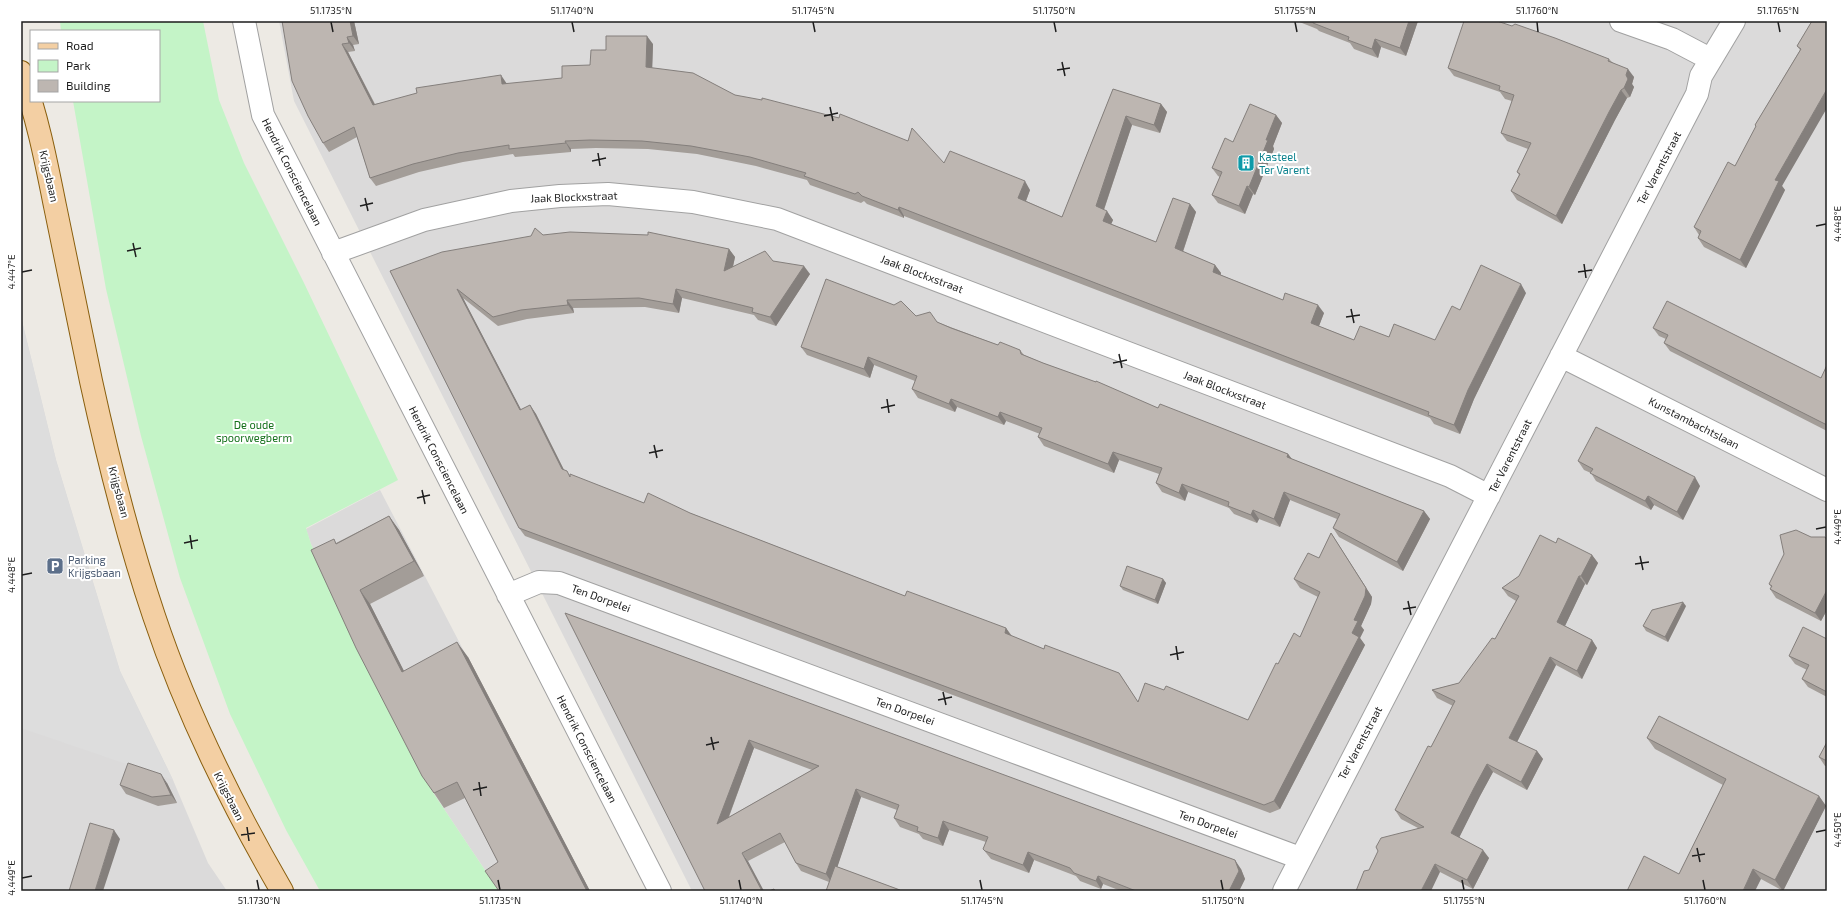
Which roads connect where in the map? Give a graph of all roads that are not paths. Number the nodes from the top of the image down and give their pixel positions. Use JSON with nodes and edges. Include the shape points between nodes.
{"nodes":[{"id":1,"x":244,"y":21,"type":"edge"},
{"id":2,"x":1621,"y":21,"type":"edge"},
{"id":3,"x":1734,"y":21,"type":"edge"},
{"id":4,"x":1710,"y":59,"type":"junction"},
{"id":5,"x":21,"y":72,"type":"edge"},
{"id":6,"x":30,"y":100,"type":"edge"},
{"id":7,"x":30,"y":102,"type":"edge"},
{"id":8,"x":333,"y":253,"type":"junction"},
{"id":9,"x":1561,"y":356,"type":"junction"},
{"id":10,"x":1827,"y":490,"type":"edge"},
{"id":11,"x":1489,"y":496,"type":"junction"},
{"id":12,"x":508,"y":595,"type":"junction"},
{"id":13,"x":1300,"y":858,"type":"junction"},
{"id":14,"x":282,"y":891,"type":"edge"},
{"id":15,"x":660,"y":891,"type":"edge"},
{"id":16,"x":1284,"y":891,"type":"edge"}],
"edges":[{"from":1,"to":8,"type":"street","name":"Hendrik Consciencelaan","via":[[263,115]]},
{"from":2,"to":4,"type":"street","via":[[1672,39]]},
{"from":3,"to":4,"type":"street","name":"Ter Varentstraat"},
{"from":4,"to":9,"type":"street","name":"Ter Varentstraat","via":[[1701,76],[1697,94]]},
{"from":5,"to":6,"type":"main road","name":"Krijgsbaan"},
{"from":7,"to":14,"type":"main road","name":"Krijgsbaan","via":[[47,165],[91,382],[141,577],[190,709],[216,770],[245,828]]},
{"from":8,"to":11,"type":"street","name":"Jaak Blockxstraat","via":[[424,220],[512,201],[560,196],[608,194],[692,202],[769,218],[1450,476]]},
{"from":8,"to":12,"type":"street","name":"Hendrik Consciencelaan"},
{"from":9,"to":10,"type":"street","name":"Kunstambachtslaan"},
{"from":9,"to":11,"type":"street","name":"Ter Varentstraat"},
{"from":11,"to":13,"type":"street","name":"Ter Varentstraat"},
{"from":12,"to":13,"type":"street","name":"Ten Dorpelei","via":[[539,582],[559,583]]},
{"from":12,"to":15,"type":"street","name":"Hendrik Consciencelaan"},
{"from":13,"to":16,"type":"street","name":"Ter Varentstraat"}]}
